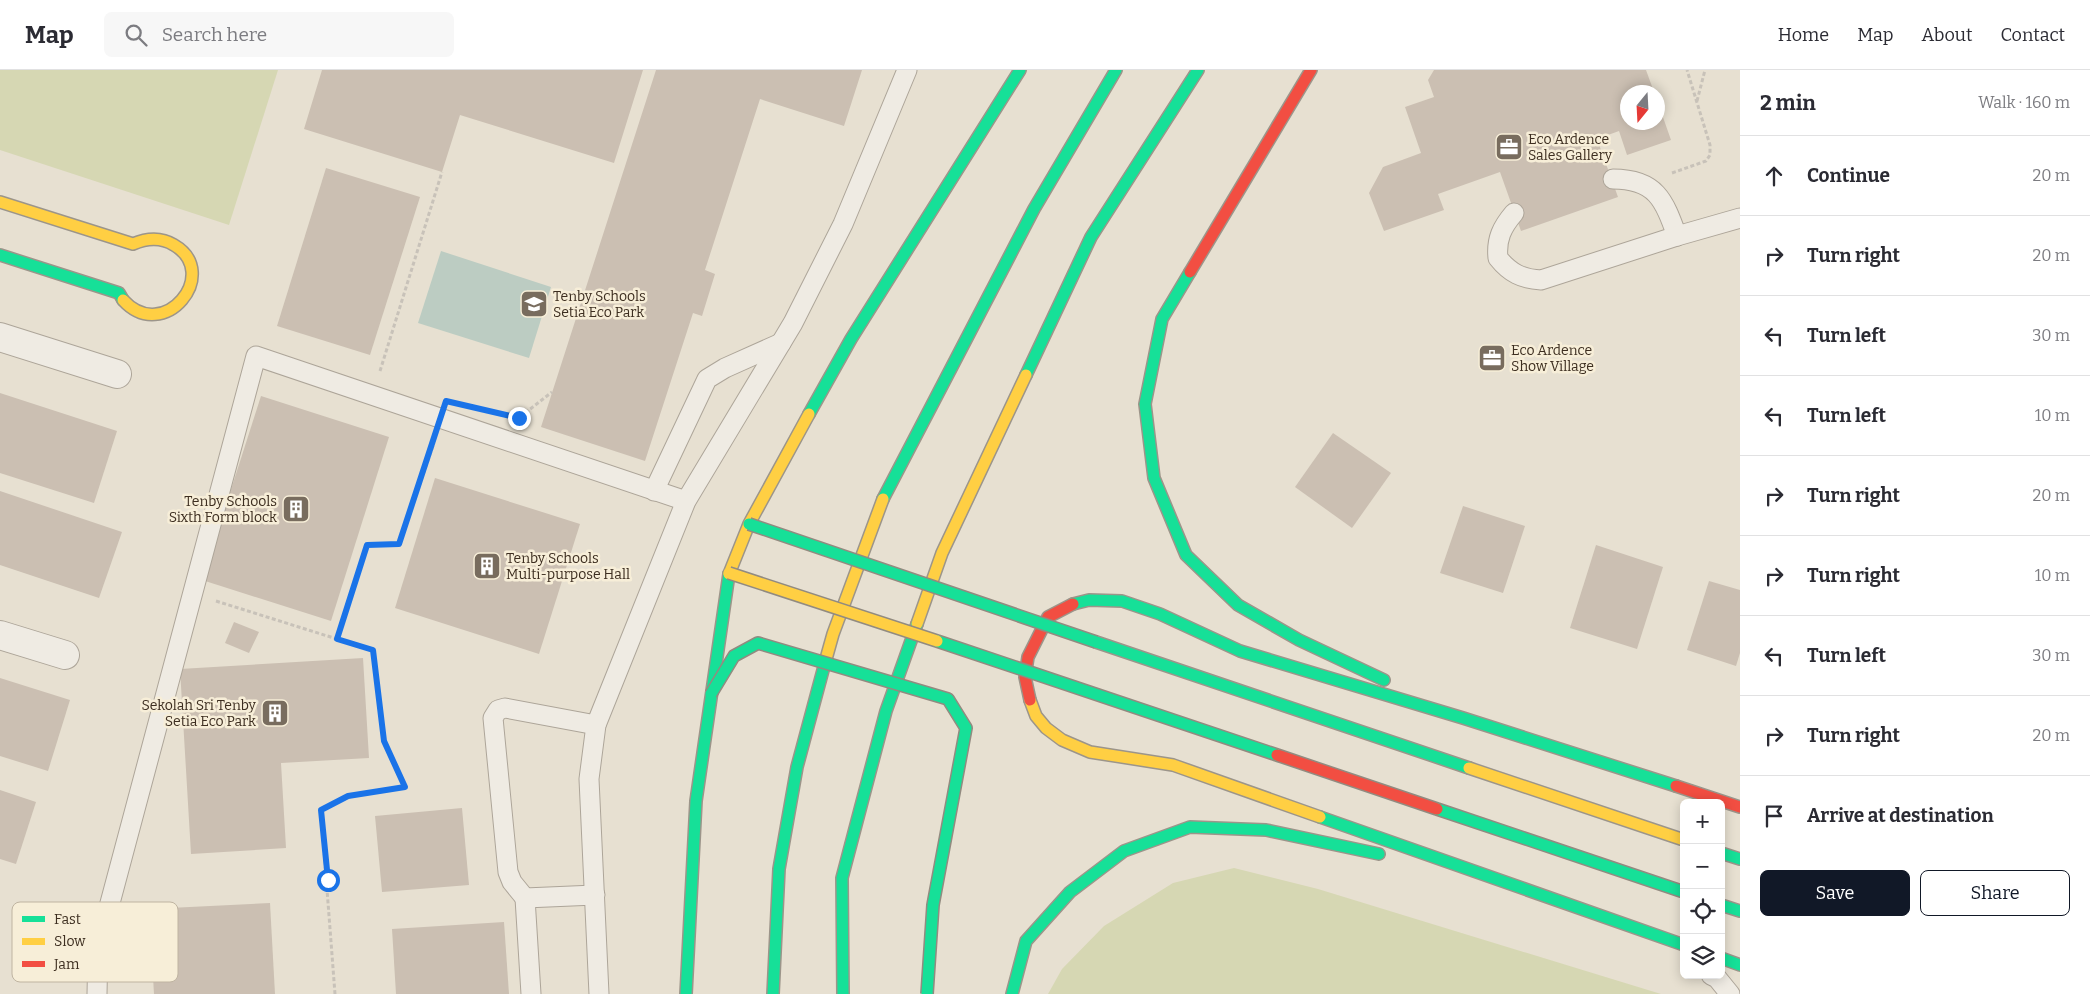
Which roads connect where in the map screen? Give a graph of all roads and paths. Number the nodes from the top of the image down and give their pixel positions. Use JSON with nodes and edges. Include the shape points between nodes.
{"nodes":[{"id":1,"x":907,"y":70,"type":"edge"},
{"id":2,"x":1020,"y":70,"type":"edge"},
{"id":3,"x":1116,"y":70,"type":"edge"},
{"id":4,"x":1198,"y":70,"type":"edge"},
{"id":5,"x":1312,"y":70,"type":"edge"},
{"id":6,"x":1686,"y":70,"type":"edge"},
{"id":7,"x":1704,"y":70,"type":"edge"},
{"id":8,"x":1697,"y":103,"type":"junction"},
{"id":9,"x":442,"y":172,"type":"dead end"},
{"id":10,"x":1613,"y":179,"type":"dead end"},
{"id":11,"x":1642,"y":183,"type":"junction"},
{"id":12,"x":0,"y":202,"type":"edge"},
{"id":13,"x":1514,"y":213,"type":"dead end"},
{"id":14,"x":1740,"y":218,"type":"edge"},
{"id":15,"x":1677,"y":236,"type":"junction"},
{"id":16,"x":0,"y":255,"type":"edge"},
{"id":17,"x":0,"y":337,"type":"edge"},
{"id":18,"x":781,"y":342,"type":"junction"},
{"id":19,"x":117,"y":374,"type":"dead end"},
{"id":20,"x":379,"y":375,"type":"dead end"},
{"id":21,"x":552,"y":392,"type":"dead end"},
{"id":22,"x":519,"y":418,"type":"dead end"},
{"id":23,"x":441,"y":419,"type":"junction"},
{"id":24,"x":654,"y":491,"type":"junction"},
{"id":25,"x":686,"y":501,"type":"junction"},
{"id":26,"x":749,"y":524,"type":"junction"},
{"id":27,"x":729,"y":573,"type":"junction"},
{"id":28,"x":193,"y":594,"type":"junction"},
{"id":29,"x":0,"y":635,"type":"edge"},
{"id":30,"x":337,"y":639,"type":"junction"},
{"id":31,"x":66,"y":655,"type":"dead end"},
{"id":32,"x":711,"y":694,"type":"junction"},
{"id":33,"x":1463,"y":718,"type":"junction"},
{"id":34,"x":596,"y":725,"type":"junction"},
{"id":35,"x":1740,"y":807,"type":"edge"},
{"id":36,"x":1680,"y":839,"type":"edge"},
{"id":37,"x":1725,"y":854,"type":"edge"},
{"id":38,"x":1390,"y":857,"type":"dead end"},
{"id":39,"x":1740,"y":859,"type":"edge"},
{"id":40,"x":1419,"y":864,"type":"dead end"},
{"id":41,"x":1516,"y":888,"type":"junction"},
{"id":42,"x":1680,"y":891,"type":"edge"},
{"id":43,"x":594,"y":896,"type":"junction"},
{"id":44,"x":525,"y":898,"type":"junction"},
{"id":45,"x":110,"y":902,"type":"edge"},
{"id":46,"x":1725,"y":906,"type":"edge"},
{"id":47,"x":1740,"y":911,"type":"edge"},
{"id":48,"x":1680,"y":944,"type":"edge"},
{"id":49,"x":1680,"y":958,"type":"edge"},
{"id":50,"x":1725,"y":959,"type":"edge"},
{"id":51,"x":1740,"y":965,"type":"edge"},
{"id":52,"x":1718,"y":979,"type":"edge"},
{"id":53,"x":335,"y":994,"type":"edge"},
{"id":54,"x":531,"y":994,"type":"edge"},
{"id":55,"x":599,"y":994,"type":"edge"},
{"id":56,"x":686,"y":994,"type":"edge"},
{"id":57,"x":773,"y":994,"type":"edge"},
{"id":58,"x":843,"y":994,"type":"edge"},
{"id":59,"x":927,"y":994,"type":"edge"},
{"id":60,"x":1012,"y":994,"type":"edge"},
{"id":61,"x":1730,"y":994,"type":"edge"}],
"edges":[{"from":1,"to":18,"type":"lane","via":[[843,224]]},
{"from":2,"to":26,"type":"main road","via":[[850,338]]},
{"from":3,"to":57,"type":"main road","via":[[1034,209],[878,509],[833,634],[797,767],[779,869]]},
{"from":4,"to":58,"type":"main road","via":[[1091,237],[942,553],[886,711],[842,878]]},
{"from":5,"to":33,"type":"main road","via":[[1162,319],[1146,404],[1154,478],[1186,555],[1238,605],[1299,640]]},
{"from":6,"to":8,"type":"path"},
{"from":7,"to":8,"type":"path"},
{"from":8,"to":11,"type":"path","via":[[1710,145],[1706,161]]},
{"from":9,"to":20,"type":"path"},
{"from":10,"to":11,"type":"lane"},
{"from":11,"to":15,"type":"lane","via":[[1655,191],[1665,204]]},
{"from":12,"to":16,"type":"main road","via":[[133,244],[151,238],[164,240],[186,256],[191,268],[191,281],[180,304],[156,315],[130,307],[119,293]]},
{"from":13,"to":15,"type":"lane","via":[[1499,236],[1498,258],[1506,268],[1528,280],[1541,280]]},
{"from":14,"to":15,"type":"lane"},
{"from":17,"to":19,"type":"street"},
{"from":18,"to":24,"type":"lane","via":[[707,379]]},
{"from":18,"to":25,"type":"lane"},
{"from":21,"to":22,"type":"path"},
{"from":23,"to":24,"type":"lane"},
{"from":23,"to":28,"type":"lane","via":[[256,356]]},
{"from":23,"to":30,"type":"path","via":[[399,544],[367,545]]},
{"from":24,"to":25,"type":"lane"},
{"from":25,"to":34,"type":"lane"},
{"from":26,"to":27,"type":"main road"},
{"from":26,"to":36,"type":"main road","bridge":true},
{"from":27,"to":32,"type":"main road","bridge":true},
{"from":27,"to":42,"type":"main road","bridge":true},
{"from":28,"to":30,"type":"path"},
{"from":28,"to":45,"type":"lane"},
{"from":29,"to":31,"type":"street"},
{"from":30,"to":53,"type":"path","via":[[373,650],[384,741],[405,787],[348,796],[321,810]]},
{"from":32,"to":56,"type":"main road","via":[[696,801]]},
{"from":32,"to":59,"type":"main road","bridge":true,"via":[[734,656],[758,643],[948,699],[966,728],[933,905]]},
{"from":33,"to":35,"type":"main road"},
{"from":33,"to":41,"type":"main road","via":[[1240,651],[1160,614],[1122,601],[1089,600],[1066,606],[1048,617],[1036,636],[1025,676],[1036,716],[1062,740],[1090,752],[1173,765]]},
{"from":34,"to":43,"type":"lane","via":[[589,779]]},
{"from":34,"to":44,"type":"lane","via":[[505,708],[498,710],[494,718],[508,872]]},
{"from":37,"to":39,"type":"main road"},
{"from":38,"to":60,"type":"main road","via":[[1266,830],[1190,827],[1124,851],[1070,892],[1026,941]]},
{"from":40,"to":41,"type":"main road"},
{"from":41,"to":48,"type":"main road"},
{"from":41,"to":49,"type":"lane"},
{"from":43,"to":44,"type":"lane"},
{"from":43,"to":55,"type":"lane"},
{"from":44,"to":54,"type":"lane"},
{"from":46,"to":47,"type":"main road"},
{"from":50,"to":51,"type":"main road"},
{"from":52,"to":61,"type":"lane"}]}
